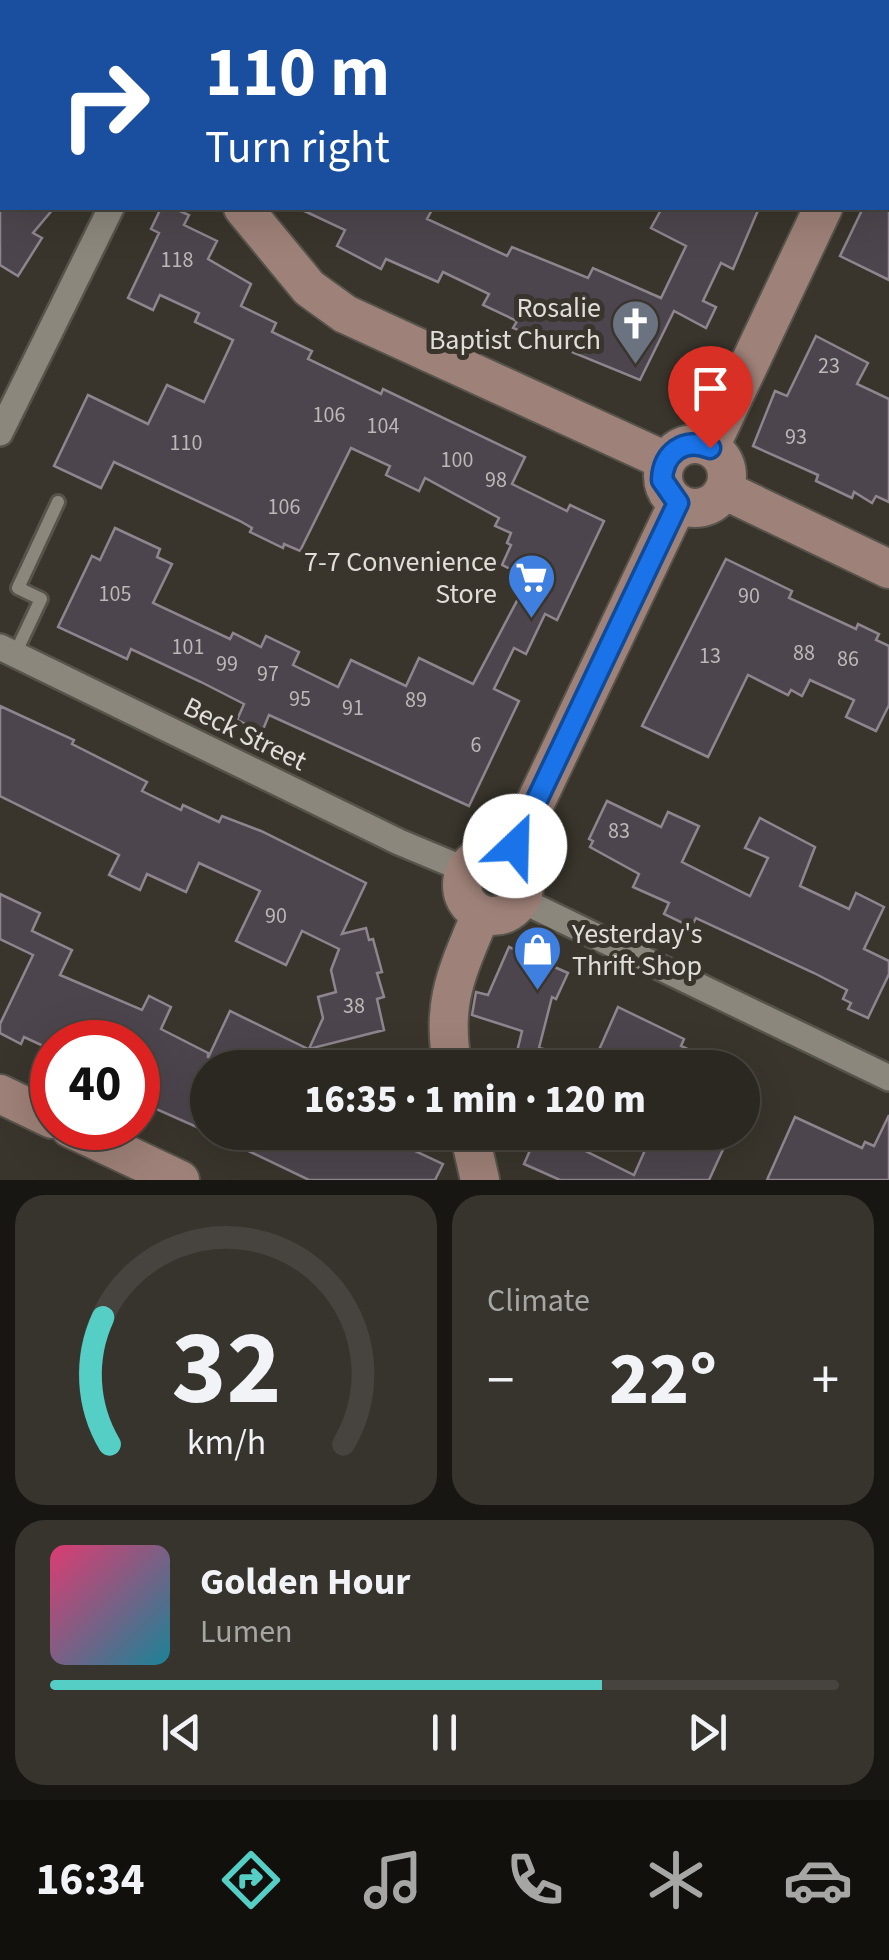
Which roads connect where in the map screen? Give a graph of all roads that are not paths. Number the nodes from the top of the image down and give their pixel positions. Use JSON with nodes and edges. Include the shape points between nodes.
{"nodes":[{"id":1,"x":110,"y":210,"type":"edge"},
{"id":2,"x":245,"y":210,"type":"edge"},
{"id":3,"x":822,"y":210,"type":"edge"},
{"id":4,"x":0,"y":433,"type":"edge"},
{"id":5,"x":710,"y":448,"type":"junction"},
{"id":6,"x":666,"y":461,"type":"junction"},
{"id":7,"x":724,"y":490,"type":"junction"},
{"id":8,"x":58,"y":502,"type":"dead end"},
{"id":9,"x":678,"y":503,"type":"junction"},
{"id":10,"x":889,"y":569,"type":"edge"},
{"id":11,"x":8,"y":650,"type":"edge"},
{"id":12,"x":509,"y":858,"type":"junction"},
{"id":13,"x":466,"y":870,"type":"junction"},
{"id":14,"x":521,"y":900,"type":"junction"},
{"id":15,"x":481,"y":914,"type":"junction"},
{"id":16,"x":450,"y":1050,"type":"edge"},
{"id":17,"x":889,"y":1078,"type":"edge"},
{"id":18,"x":0,"y":1094,"type":"edge"},
{"id":19,"x":30,"y":1108,"type":"edge"},
{"id":20,"x":117,"y":1150,"type":"edge"},
{"id":21,"x":473,"y":1150,"type":"edge"},
{"id":22,"x":180,"y":1180,"type":"edge"},
{"id":23,"x":480,"y":1180,"type":"edge"}],
"edges":[{"from":1,"to":4,"type":"street"},
{"from":2,"to":6,"type":"street","via":[[309,288],[345,314]]},
{"from":3,"to":5,"type":"street"},
{"from":5,"to":6,"type":"street","via":[[690,444]]},
{"from":5,"to":7,"type":"street","via":[[724,462]]},
{"from":6,"to":9,"type":"street","via":[[662,480]]},
{"from":7,"to":9,"type":"street","via":[[709,504]]},
{"from":7,"to":10,"type":"street"},
{"from":8,"to":11,"type":"lane","via":[[18,588],[42,599]]},
{"from":9,"to":12,"type":"street"},
{"from":11,"to":13,"type":"street","name":"Beck Street"},
{"from":12,"to":13,"type":"street","via":[[490,854]]},
{"from":12,"to":14,"type":"street","via":[[525,881]]},
{"from":13,"to":15,"type":"street","via":[[462,890]]},
{"from":14,"to":15,"type":"street","via":[[508,913]]},
{"from":14,"to":17,"type":"street"},
{"from":15,"to":16,"type":"street","via":[[450,990]]},
{"from":18,"to":19,"type":"street"},
{"from":20,"to":22,"type":"street"},
{"from":21,"to":23,"type":"street"}]}
